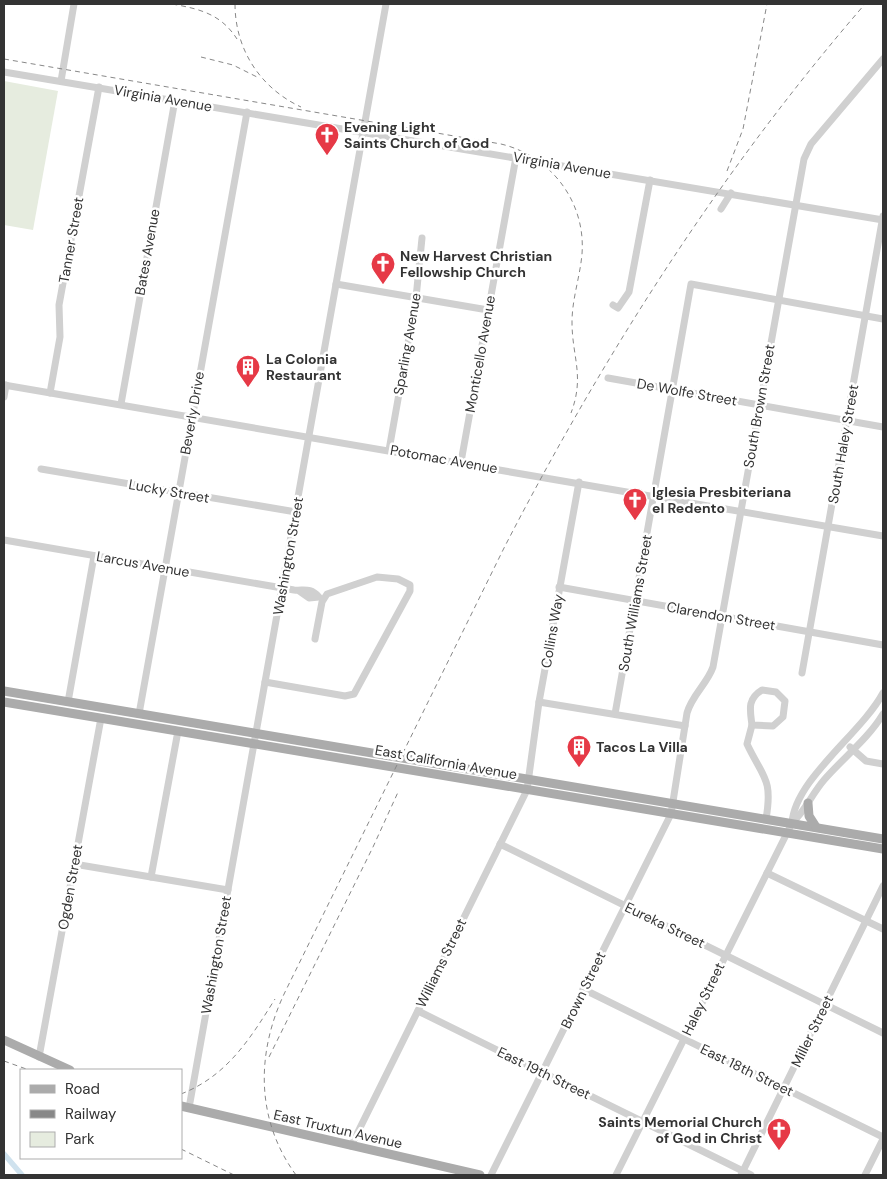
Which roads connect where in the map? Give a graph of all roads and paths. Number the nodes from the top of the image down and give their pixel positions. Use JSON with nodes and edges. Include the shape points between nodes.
{"nodes":[{"id":1,"x":74,"y":4,"type":"edge"},
{"id":2,"x":386,"y":4,"type":"edge"},
{"id":3,"x":883,"y":59,"type":"edge"},
{"id":4,"x":4,"y":72,"type":"edge"},
{"id":5,"x":61,"y":81,"type":"junction"},
{"id":6,"x":99,"y":88,"type":"junction"},
{"id":7,"x":175,"y":100,"type":"junction"},
{"id":8,"x":247,"y":112,"type":"junction"},
{"id":9,"x":364,"y":132,"type":"junction"},
{"id":10,"x":516,"y":157,"type":"junction"},
{"id":11,"x":650,"y":180,"type":"junction"},
{"id":12,"x":731,"y":193,"type":"junction"},
{"id":13,"x":795,"y":205,"type":"junction"},
{"id":14,"x":721,"y":208,"type":"dead end"},
{"id":15,"x":883,"y":218,"type":"edge"},
{"id":16,"x":422,"y":238,"type":"dead end"},
{"id":17,"x":336,"y":284,"type":"junction"},
{"id":18,"x":416,"y":298,"type":"junction"},
{"id":19,"x":778,"y":300,"type":"junction"},
{"id":20,"x":612,"y":305,"type":"dead end"},
{"id":21,"x":488,"y":310,"type":"junction"},
{"id":22,"x":866,"y":315,"type":"junction"},
{"id":23,"x":883,"y":319,"type":"edge"},
{"id":24,"x":608,"y":378,"type":"dead end"},
{"id":25,"x":5,"y":385,"type":"edge"},
{"id":26,"x":672,"y":390,"type":"junction"},
{"id":27,"x":50,"y":392,"type":"junction"},
{"id":28,"x":4,"y":397,"type":"edge"},
{"id":29,"x":121,"y":404,"type":"junction"},
{"id":30,"x":760,"y":405,"type":"junction"},
{"id":31,"x":192,"y":416,"type":"junction"},
{"id":32,"x":847,"y":421,"type":"junction"},
{"id":33,"x":883,"y":427,"type":"edge"},
{"id":34,"x":309,"y":436,"type":"junction"},
{"id":35,"x":389,"y":450,"type":"junction"},
{"id":36,"x":461,"y":462,"type":"junction"},
{"id":37,"x":41,"y":469,"type":"dead end"},
{"id":38,"x":579,"y":482,"type":"junction"},
{"id":39,"x":179,"y":492,"type":"junction"},
{"id":40,"x":655,"y":496,"type":"junction"},
{"id":41,"x":741,"y":511,"type":"junction"},
{"id":42,"x":296,"y":512,"type":"junction"},
{"id":43,"x":828,"y":526,"type":"junction"},
{"id":44,"x":883,"y":536,"type":"edge"},
{"id":45,"x":4,"y":540,"type":"edge"},
{"id":46,"x":94,"y":556,"type":"junction"},
{"id":47,"x":165,"y":568,"type":"junction"},
{"id":48,"x":559,"y":587,"type":"junction"},
{"id":49,"x":282,"y":588,"type":"junction"},
{"id":50,"x":321,"y":598,"type":"junction"},
{"id":51,"x":635,"y":601,"type":"junction"},
{"id":52,"x":722,"y":616,"type":"junction"},
{"id":53,"x":809,"y":632,"type":"junction"},
{"id":54,"x":315,"y":639,"type":"dead end"},
{"id":55,"x":883,"y":645,"type":"edge"},
{"id":56,"x":802,"y":673,"type":"dead end"},
{"id":57,"x":265,"y":682,"type":"junction"},
{"id":58,"x":4,"y":693,"type":"edge"},
{"id":59,"x":883,"y":693,"type":"edge"},
{"id":60,"x":4,"y":702,"type":"edge"},
{"id":61,"x":68,"y":702,"type":"junction"},
{"id":62,"x":539,"y":702,"type":"junction"},
{"id":63,"x":22,"y":705,"type":"junction"},
{"id":64,"x":139,"y":714,"type":"junction"},
{"id":65,"x":615,"y":714,"type":"junction"},
{"id":66,"x":883,"y":714,"type":"edge"},
{"id":67,"x":101,"y":718,"type":"junction"},
{"id":68,"x":752,"y":725,"type":"junction"},
{"id":69,"x":685,"y":726,"type":"junction"},
{"id":70,"x":178,"y":731,"type":"junction"},
{"id":71,"x":256,"y":734,"type":"junction"},
{"id":72,"x":846,"y":742,"type":"junction"},
{"id":73,"x":254,"y":744,"type":"junction"},
{"id":74,"x":852,"y":750,"type":"junction"},
{"id":75,"x":883,"y":764,"type":"edge"},
{"id":76,"x":528,"y":780,"type":"junction"},
{"id":77,"x":528,"y":790,"type":"junction"},
{"id":78,"x":672,"y":803,"type":"junction"},
{"id":79,"x":808,"y":803,"type":"junction"},
{"id":80,"x":671,"y":814,"type":"junction"},
{"id":81,"x":766,"y":819,"type":"junction"},
{"id":82,"x":792,"y":823,"type":"junction"},
{"id":83,"x":816,"y":827,"type":"junction"},
{"id":84,"x":787,"y":833,"type":"junction"},
{"id":85,"x":883,"y":839,"type":"edge"},
{"id":86,"x":500,"y":844,"type":"junction"},
{"id":87,"x":883,"y":849,"type":"edge"},
{"id":88,"x":74,"y":864,"type":"junction"},
{"id":89,"x":767,"y":873,"type":"junction"},
{"id":90,"x":151,"y":877,"type":"junction"},
{"id":91,"x":883,"y":886,"type":"edge"},
{"id":92,"x":228,"y":890,"type":"junction"},
{"id":93,"x":624,"y":905,"type":"junction"},
{"id":94,"x":866,"y":921,"type":"junction"},
{"id":95,"x":883,"y":929,"type":"edge"},
{"id":96,"x":725,"y":955,"type":"junction"},
{"id":97,"x":583,"y":989,"type":"junction"},
{"id":98,"x":825,"y":1004,"type":"junction"},
{"id":99,"x":418,"y":1011,"type":"junction"},
{"id":100,"x":883,"y":1033,"type":"edge"},
{"id":101,"x":683,"y":1038,"type":"junction"},
{"id":102,"x":4,"y":1040,"type":"edge"},
{"id":103,"x":38,"y":1057,"type":"junction"},
{"id":104,"x":68,"y":1069,"type":"edge"},
{"id":105,"x":542,"y":1072,"type":"junction"},
{"id":106,"x":784,"y":1088,"type":"junction"},
{"id":107,"x":185,"y":1107,"type":"edge"},
{"id":108,"x":642,"y":1122,"type":"junction"},
{"id":109,"x":883,"y":1138,"type":"edge"},
{"id":110,"x":351,"y":1146,"type":"junction"},
{"id":111,"x":741,"y":1173,"type":"edge"},
{"id":112,"x":480,"y":1175,"type":"edge"},
{"id":113,"x":491,"y":1175,"type":"edge"},
{"id":114,"x":616,"y":1175,"type":"edge"},
{"id":115,"x":751,"y":1175,"type":"edge"},
{"id":116,"x":865,"y":1175,"type":"edge"}],
"edges":[{"from":1,"to":5,"type":"street"},
{"from":2,"to":9,"type":"street","name":"Washington Street"},
{"from":3,"to":13,"type":"street","name":"South Brown Street","via":[[811,144],[804,159]]},
{"from":4,"to":5,"type":"street","name":"Virginia Avenue"},
{"from":5,"to":6,"type":"street","name":"Virginia Avenue"},
{"from":6,"to":7,"type":"street","name":"Virginia Avenue"},
{"from":6,"to":27,"type":"street","name":"Tanner Street","via":[[59,305],[60,337]]},
{"from":7,"to":8,"type":"street","name":"Virginia Avenue"},
{"from":7,"to":29,"type":"street","name":"Bates Avenue"},
{"from":8,"to":9,"type":"street","name":"Virginia Avenue"},
{"from":8,"to":31,"type":"street","name":"Beverly Drive"},
{"from":9,"to":10,"type":"street","name":"Virginia Avenue"},
{"from":9,"to":17,"type":"street","name":"Washington Street"},
{"from":10,"to":11,"type":"street","name":"Virginia Avenue"},
{"from":10,"to":21,"type":"street","name":"Monticello Avenue"},
{"from":11,"to":12,"type":"street","name":"Virginia Avenue"},
{"from":11,"to":20,"type":"street","via":[[629,292],[618,308]]},
{"from":12,"to":13,"type":"street","name":"Virginia Avenue"},
{"from":12,"to":14,"type":"street"},
{"from":13,"to":15,"type":"street","name":"Virginia Avenue"},
{"from":13,"to":19,"type":"street","name":"South Brown Street"},
{"from":15,"to":22,"type":"street","name":"South Haley Street"},
{"from":16,"to":18,"type":"street","name":"Sparling Avenue"},
{"from":17,"to":18,"type":"street"},
{"from":17,"to":34,"type":"street","name":"Washington Street"},
{"from":18,"to":21,"type":"street"},
{"from":18,"to":35,"type":"street","name":"Sparling Avenue"},
{"from":19,"to":22,"type":"street"},
{"from":19,"to":26,"type":"street","name":"South Williams Street","via":[[691,284]]},
{"from":19,"to":30,"type":"street","name":"South Brown Street"},
{"from":21,"to":36,"type":"street","name":"Monticello Avenue"},
{"from":22,"to":23,"type":"street"},
{"from":22,"to":32,"type":"street","name":"South Haley Street"},
{"from":24,"to":26,"type":"street","name":"De Wolfe Street"},
{"from":25,"to":27,"type":"street","name":"Potomac Avenue"},
{"from":25,"to":28,"type":"street"},
{"from":26,"to":30,"type":"street","name":"De Wolfe Street"},
{"from":26,"to":40,"type":"street","name":"South Williams Street"},
{"from":27,"to":29,"type":"street","name":"Potomac Avenue"},
{"from":29,"to":31,"type":"street","name":"Potomac Avenue"},
{"from":30,"to":32,"type":"street","name":"De Wolfe Street"},
{"from":30,"to":41,"type":"street","name":"South Brown Street"},
{"from":31,"to":34,"type":"street","name":"Potomac Avenue"},
{"from":31,"to":39,"type":"street","name":"Beverly Drive"},
{"from":32,"to":33,"type":"street","name":"De Wolfe Street"},
{"from":32,"to":43,"type":"street","name":"South Haley Street"},
{"from":34,"to":35,"type":"street","name":"Potomac Avenue"},
{"from":34,"to":42,"type":"street","name":"Washington Street"},
{"from":35,"to":36,"type":"street","name":"Potomac Avenue"},
{"from":36,"to":38,"type":"street","name":"Potomac Avenue"},
{"from":37,"to":39,"type":"street","name":"Lucky Street"},
{"from":38,"to":40,"type":"street","name":"Potomac Avenue"},
{"from":38,"to":48,"type":"street","name":"Collins Way"},
{"from":39,"to":42,"type":"street","name":"Lucky Street"},
{"from":39,"to":47,"type":"street","name":"Beverly Drive"},
{"from":40,"to":41,"type":"street","name":"Potomac Avenue"},
{"from":40,"to":51,"type":"street","name":"South Williams Street"},
{"from":41,"to":43,"type":"street","name":"Potomac Avenue"},
{"from":41,"to":52,"type":"street","name":"South Brown Street"},
{"from":42,"to":49,"type":"street","name":"Washington Street"},
{"from":43,"to":44,"type":"street","name":"Potomac Avenue"},
{"from":43,"to":53,"type":"street","name":"South Haley Street"},
{"from":45,"to":46,"type":"street","name":"Larcus Avenue"},
{"from":46,"to":47,"type":"street","name":"Larcus Avenue"},
{"from":46,"to":61,"type":"street"},
{"from":47,"to":49,"type":"street","name":"Larcus Avenue"},
{"from":47,"to":64,"type":"street","name":"Beverly Drive"},
{"from":48,"to":51,"type":"street","name":"Clarendon Street"},
{"from":48,"to":62,"type":"street","name":"Collins Way"},
{"from":49,"to":50,"type":"street","name":"Larcus Avenue","via":[[299,590],[309,598]]},
{"from":49,"to":57,"type":"street","name":"Washington Street"},
{"from":50,"to":54,"type":"street"},
{"from":50,"to":57,"type":"street","via":[[378,577],[403,581],[411,588],[354,694],[345,696]]},
{"from":51,"to":52,"type":"street","name":"Clarendon Street"},
{"from":51,"to":65,"type":"street","name":"South Williams Street"},
{"from":52,"to":53,"type":"street","name":"Clarendon Street"},
{"from":52,"to":69,"type":"street","name":"South Brown Street","via":[[713,668],[692,700]]},
{"from":53,"to":55,"type":"street","name":"Clarendon Street"},
{"from":53,"to":56,"type":"street","name":"South Haley Street"},
{"from":57,"to":71,"type":"street","name":"Washington Street"},
{"from":58,"to":61,"type":"main road","name":"East California Avenue"},
{"from":59,"to":72,"type":"street","via":[[862,725]]},
{"from":60,"to":63,"type":"main road","name":"East California Avenue"},
{"from":61,"to":63,"type":"main road","via":[[65,706],[32,702]]},
{"from":61,"to":64,"type":"main road","name":"East California Avenue"},
{"from":62,"to":65,"type":"street"},
{"from":62,"to":76,"type":"street","name":"Collins Way"},
{"from":63,"to":67,"type":"main road","name":"East California Avenue"},
{"from":64,"to":71,"type":"main road","name":"East California Avenue"},
{"from":65,"to":69,"type":"street"},
{"from":66,"to":74,"type":"street"},
{"from":67,"to":70,"type":"main road","name":"East California Avenue"},
{"from":67,"to":88,"type":"street","name":"Ogden Street"},
{"from":68,"to":68,"type":"street","via":[[773,726],[781,720],[785,706],[779,694],[762,690],[754,697],[749,708]]},
{"from":68,"to":81,"type":"street","via":[[747,744],[770,792]]},
{"from":69,"to":78,"type":"street","name":"South Brown Street"},
{"from":70,"to":73,"type":"main road","name":"East California Avenue"},
{"from":70,"to":90,"type":"street"},
{"from":71,"to":73,"type":"street","name":"Washington Street"},
{"from":71,"to":76,"type":"main road","name":"East California Avenue"},
{"from":72,"to":74,"type":"street"},
{"from":72,"to":82,"type":"street","via":[[817,772],[793,814]]},
{"from":73,"to":77,"type":"main road","name":"East California Avenue"},
{"from":73,"to":92,"type":"street","name":"Washington Street"},
{"from":74,"to":75,"type":"street","via":[[866,761]]},
{"from":74,"to":79,"type":"street","via":[[822,782]]},
{"from":76,"to":77,"type":"street","name":"Williams Street"},
{"from":76,"to":78,"type":"main road","name":"East California Avenue"},
{"from":77,"to":80,"type":"main road","name":"East California Avenue"},
{"from":77,"to":86,"type":"street","name":"Williams Street"},
{"from":78,"to":80,"type":"street","name":"Brown Street"},
{"from":78,"to":81,"type":"main road","name":"East California Avenue"},
{"from":79,"to":82,"type":"street"},
{"from":79,"to":83,"type":"main road","via":[[808,816]]},
{"from":80,"to":84,"type":"main road","name":"East California Avenue"},
{"from":80,"to":93,"type":"street","name":"Brown Street"},
{"from":81,"to":82,"type":"main road","name":"East California Avenue"},
{"from":82,"to":83,"type":"main road","name":"East California Avenue"},
{"from":82,"to":84,"type":"street","name":"Haley Street"},
{"from":83,"to":85,"type":"main road","name":"East California Avenue"},
{"from":84,"to":87,"type":"main road","name":"East California Avenue"},
{"from":84,"to":89,"type":"street","name":"Haley Street"},
{"from":86,"to":93,"type":"street","name":"Eureka Street"},
{"from":86,"to":99,"type":"street","name":"Williams Street"},
{"from":88,"to":90,"type":"street"},
{"from":88,"to":103,"type":"street","name":"Ogden Street"},
{"from":89,"to":94,"type":"street"},
{"from":89,"to":96,"type":"street","name":"Haley Street"},
{"from":90,"to":92,"type":"street"},
{"from":91,"to":94,"type":"street","name":"Miller Street"},
{"from":92,"to":107,"type":"street","name":"Washington Street"},
{"from":93,"to":96,"type":"street","name":"Eureka Street"},
{"from":93,"to":97,"type":"street","name":"Brown Street"},
{"from":94,"to":95,"type":"street"},
{"from":94,"to":98,"type":"street","name":"Miller Street"},
{"from":96,"to":98,"type":"street","name":"Eureka Street"},
{"from":96,"to":101,"type":"street","name":"Haley Street"},
{"from":97,"to":101,"type":"street","name":"East 18th Street"},
{"from":97,"to":105,"type":"street","name":"Brown Street"},
{"from":98,"to":100,"type":"street","name":"Eureka Street"},
{"from":98,"to":106,"type":"street","name":"Miller Street"},
{"from":99,"to":105,"type":"street","name":"East 19th Street"},
{"from":99,"to":110,"type":"street","name":"Williams Street"},
{"from":101,"to":106,"type":"street","name":"East 18th Street"},
{"from":101,"to":108,"type":"street","name":"Haley Street"},
{"from":102,"to":103,"type":"main road"},
{"from":103,"to":104,"type":"main road"},
{"from":105,"to":108,"type":"street","name":"East 19th Street"},
{"from":105,"to":113,"type":"street","name":"Brown Street"},
{"from":106,"to":109,"type":"street","name":"East 18th Street"},
{"from":106,"to":111,"type":"street","name":"Miller Street"},
{"from":107,"to":110,"type":"main road","name":"East Truxtun Avenue"},
{"from":108,"to":111,"type":"street","name":"East 19th Street"},
{"from":108,"to":114,"type":"street","name":"Haley Street"},
{"from":109,"to":116,"type":"street"},
{"from":110,"to":112,"type":"main road","name":"East Truxtun Avenue"},
{"from":111,"to":115,"type":"street","name":"East 19th Street"}]}
